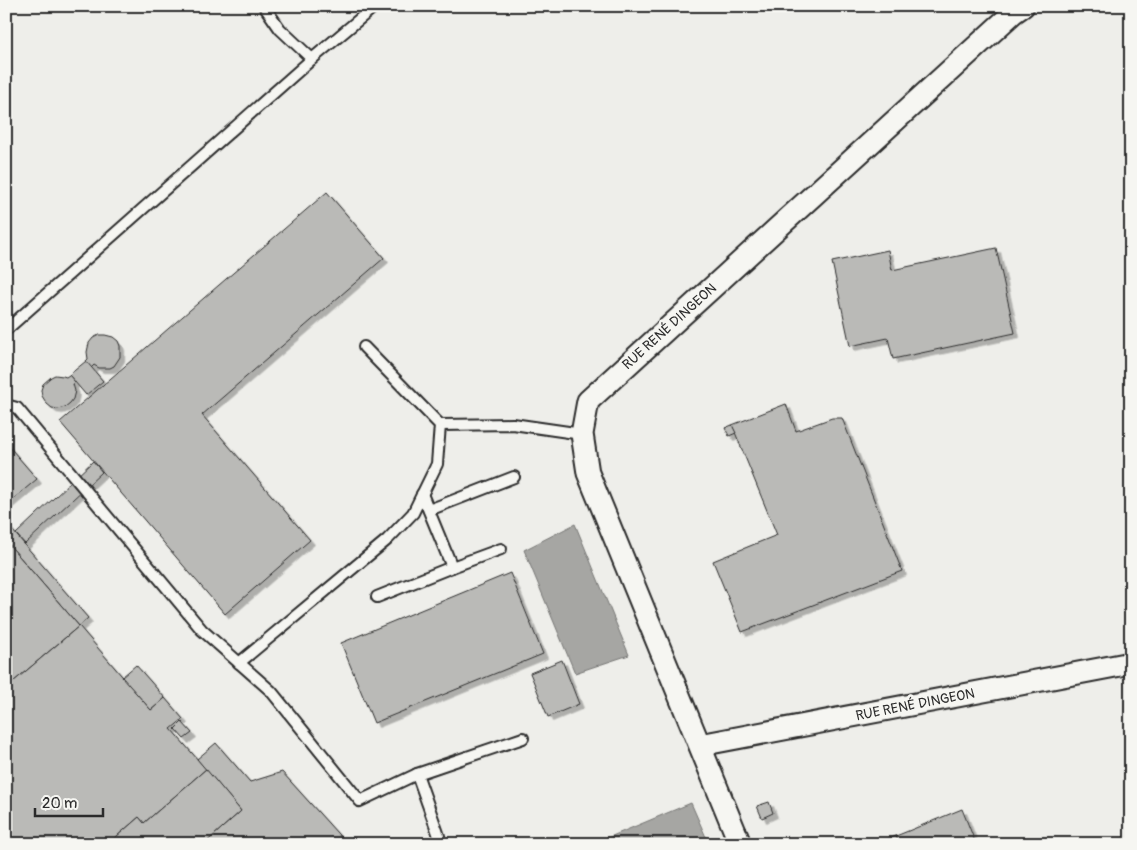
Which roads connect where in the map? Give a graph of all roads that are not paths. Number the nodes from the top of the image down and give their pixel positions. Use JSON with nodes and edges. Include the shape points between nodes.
{"nodes":[{"id":1,"x":264,"y":6,"type":"edge"},
{"id":2,"x":375,"y":6,"type":"edge"},
{"id":3,"x":1023,"y":6,"type":"edge"},
{"id":4,"x":312,"y":59,"type":"junction"},
{"id":5,"x":6,"y":330,"type":"edge"},
{"id":6,"x":364,"y":347,"type":"dead end"},
{"id":7,"x":6,"y":405,"type":"edge"},
{"id":8,"x":440,"y":425,"type":"junction"},
{"id":9,"x":582,"y":434,"type":"junction"},
{"id":10,"x":514,"y":477,"type":"dead end"},
{"id":11,"x":422,"y":494,"type":"junction"},
{"id":12,"x":429,"y":510,"type":"junction"},
{"id":13,"x":501,"y":548,"type":"dead end"},
{"id":14,"x":452,"y":567,"type":"junction"},
{"id":15,"x":377,"y":597,"type":"dead end"},
{"id":16,"x":239,"y":663,"type":"junction"},
{"id":17,"x":1131,"y":663,"type":"edge"},
{"id":18,"x":523,"y":738,"type":"dead end"},
{"id":19,"x":700,"y":745,"type":"junction"},
{"id":20,"x":417,"y":774,"type":"junction"},
{"id":21,"x":440,"y":844,"type":"edge"},
{"id":22,"x":740,"y":844,"type":"edge"}],
"edges":[{"from":1,"to":4,"type":"lane","via":[[280,29]]},
{"from":2,"to":4,"type":"lane"},
{"from":3,"to":9,"type":"street","name":"RUE RENÉ DINGEON","via":[[588,401]]},
{"from":4,"to":5,"type":"lane"},
{"from":6,"to":8,"type":"lane"},
{"from":7,"to":16,"type":"lane","via":[[17,408],[202,630]]},
{"from":8,"to":9,"type":"lane","via":[[513,424]]},
{"from":8,"to":11,"type":"lane","via":[[437,464]]},
{"from":9,"to":19,"type":"street","name":"RUE RENÉ DINGEON","via":[[588,473]]},
{"from":10,"to":12,"type":"lane"},
{"from":11,"to":12,"type":"lane"},
{"from":11,"to":16,"type":"lane","via":[[413,513],[387,540]]},
{"from":12,"to":14,"type":"lane"},
{"from":13,"to":14,"type":"lane"},
{"from":14,"to":15,"type":"lane"},
{"from":16,"to":20,"type":"lane","via":[[271,691],[360,801]]},
{"from":17,"to":19,"type":"street","name":"RUE RENÉ DINGEON"},
{"from":18,"to":20,"type":"lane"},
{"from":19,"to":22,"type":"street","name":"RUE RENÉ DINGEON"},
{"from":20,"to":21,"type":"lane"}]}
